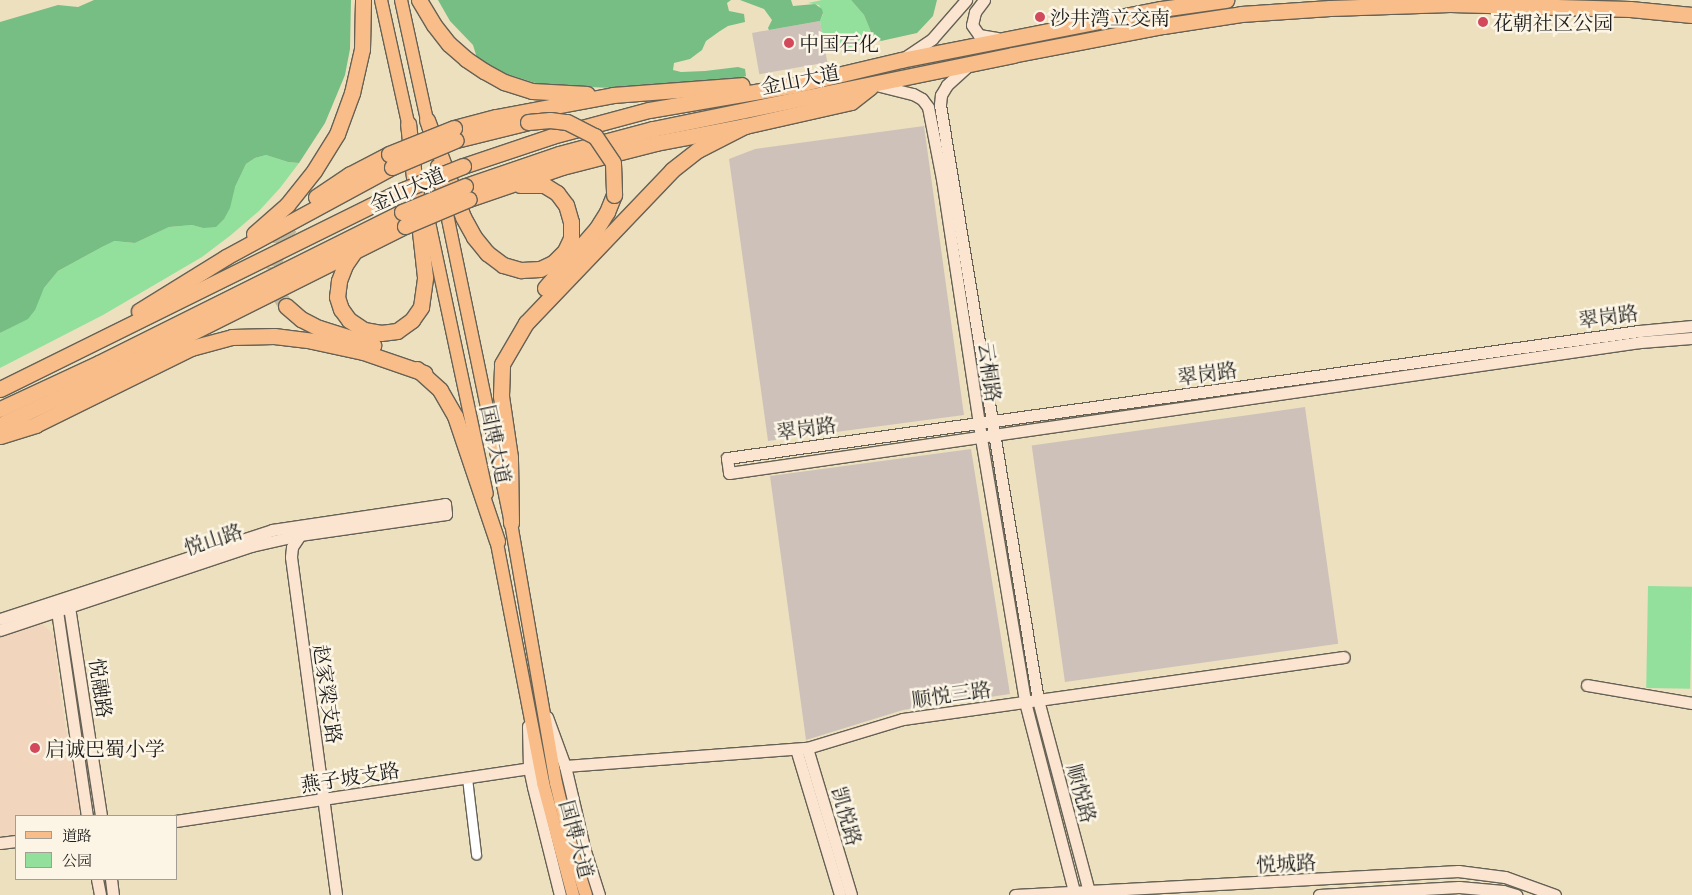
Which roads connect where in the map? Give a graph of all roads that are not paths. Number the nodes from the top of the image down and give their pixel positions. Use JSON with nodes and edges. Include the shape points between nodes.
{"nodes":[{"id":1,"x":363,"y":0,"type":"edge"},
{"id":2,"x":381,"y":0,"type":"edge"},
{"id":3,"x":401,"y":0,"type":"edge"},
{"id":4,"x":419,"y":0,"type":"edge"},
{"id":5,"x":966,"y":0,"type":"edge"},
{"id":6,"x":984,"y":0,"type":"edge"},
{"id":7,"x":1226,"y":0,"type":"edge"},
{"id":8,"x":1692,"y":15,"type":"edge"},
{"id":9,"x":1004,"y":38,"type":"junction"},
{"id":10,"x":901,"y":60,"type":"junction"},
{"id":11,"x":972,"y":64,"type":"junction"},
{"id":12,"x":818,"y":79,"type":"junction"},
{"id":13,"x":874,"y":85,"type":"junction"},
{"id":14,"x":613,"y":95,"type":"junction"},
{"id":15,"x":427,"y":120,"type":"junction"},
{"id":16,"x":408,"y":124,"type":"junction"},
{"id":17,"x":745,"y":126,"type":"junction"},
{"id":18,"x":455,"y":134,"type":"junction"},
{"id":19,"x":390,"y":161,"type":"junction"},
{"id":20,"x":508,"y":185,"type":"junction"},
{"id":21,"x":467,"y":193,"type":"junction"},
{"id":22,"x":316,"y":196,"type":"dead end"},
{"id":23,"x":403,"y":219,"type":"junction"},
{"id":24,"x":355,"y":250,"type":"junction"},
{"id":25,"x":226,"y":257,"type":"junction"},
{"id":26,"x":286,"y":306,"type":"tunnel mouth"},
{"id":27,"x":1692,"y":326,"type":"edge"},
{"id":28,"x":1692,"y":338,"type":"edge"},
{"id":29,"x":90,"y":344,"type":"junction"},
{"id":30,"x":502,"y":364,"type":"junction"},
{"id":31,"x":424,"y":373,"type":"junction"},
{"id":32,"x":0,"y":389,"type":"edge"},
{"id":33,"x":0,"y":409,"type":"edge"},
{"id":34,"x":991,"y":422,"type":"junction"},
{"id":35,"x":979,"y":424,"type":"junction"},
{"id":36,"x":0,"y":425,"type":"edge"},
{"id":37,"x":0,"y":436,"type":"edge"},
{"id":38,"x":993,"y":436,"type":"junction"},
{"id":39,"x":981,"y":438,"type":"junction"},
{"id":40,"x":511,"y":524,"type":"junction"},
{"id":41,"x":300,"y":535,"type":"junction"},
{"id":42,"x":274,"y":540,"type":"junction"},
{"id":43,"x":497,"y":541,"type":"junction"},
{"id":44,"x":291,"y":557,"type":"junction"},
{"id":45,"x":69,"y":601,"type":"junction"},
{"id":46,"x":56,"y":605,"type":"junction"},
{"id":47,"x":0,"y":619,"type":"edge"},
{"id":48,"x":0,"y":630,"type":"edge"},
{"id":49,"x":1344,"y":657,"type":"dead end"},
{"id":50,"x":1587,"y":685,"type":"dead end"},
{"id":51,"x":1038,"y":700,"type":"junction"},
{"id":52,"x":1026,"y":702,"type":"junction"},
{"id":53,"x":1692,"y":703,"type":"edge"},
{"id":54,"x":528,"y":707,"type":"junction"},
{"id":55,"x":542,"y":707,"type":"junction"},
{"id":56,"x":802,"y":748,"type":"junction"},
{"id":57,"x":565,"y":766,"type":"junction"},
{"id":58,"x":529,"y":768,"type":"junction"},
{"id":59,"x":466,"y":778,"type":"junction"},
{"id":60,"x":323,"y":800,"type":"junction"},
{"id":61,"x":87,"y":815,"type":"edge"},
{"id":62,"x":101,"y":815,"type":"edge"},
{"id":63,"x":178,"y":821,"type":"edge"},
{"id":64,"x":15,"y":841,"type":"edge"},
{"id":65,"x":0,"y":843,"type":"edge"},
{"id":66,"x":476,"y":854,"type":"dead end"},
{"id":67,"x":567,"y":857,"type":"junction"},
{"id":68,"x":1411,"y":874,"type":"junction"},
{"id":69,"x":97,"y":880,"type":"edge"},
{"id":70,"x":111,"y":880,"type":"edge"},
{"id":71,"x":1250,"y":889,"type":"edge"},
{"id":72,"x":1417,"y":892,"type":"edge"},
{"id":73,"x":1089,"y":893,"type":"edge"},
{"id":74,"x":1075,"y":894,"type":"edge"},
{"id":75,"x":100,"y":895,"type":"edge"},
{"id":76,"x":113,"y":895,"type":"edge"},
{"id":77,"x":336,"y":895,"type":"edge"},
{"id":78,"x":560,"y":895,"type":"edge"},
{"id":79,"x":573,"y":895,"type":"edge"},
{"id":80,"x":586,"y":895,"type":"edge"},
{"id":81,"x":599,"y":895,"type":"edge"},
{"id":82,"x":840,"y":895,"type":"edge"},
{"id":83,"x":850,"y":895,"type":"edge"},
{"id":84,"x":1015,"y":895,"type":"edge"},
{"id":85,"x":1319,"y":895,"type":"edge"},
{"id":86,"x":1516,"y":895,"type":"edge"},
{"id":87,"x":1555,"y":895,"type":"edge"}],
"edges":[{"from":1,"to":25,"type":"highway","via":[[362,49],[352,93],[337,134],[288,206]]},
{"from":2,"to":16,"type":"main road","name":"国博大道"},
{"from":3,"to":15,"type":"main road","name":"国博大道"},
{"from":4,"to":14,"type":"highway","via":[[449,44],[466,59],[504,82],[532,91]]},
{"from":5,"to":10,"type":"main road","via":[[932,39]]},
{"from":6,"to":9,"type":"main road","via":[[972,19],[974,31],[985,37]]},
{"from":7,"to":9,"type":"highway","name":"金山大道"},
{"from":8,"to":11,"type":"highway","name":"金山大道","via":[[1630,9],[1450,4],[1241,14],[1162,26]]},
{"from":9,"to":10,"type":"highway","name":"金山大道"},
{"from":10,"to":12,"type":"highway","name":"金山大道"},
{"from":11,"to":13,"type":"highway","name":"金山大道"},
{"from":11,"to":34,"type":"main road","name":"云桐路","via":[[947,85],[940,105]]},
{"from":12,"to":14,"type":"highway"},
{"from":12,"to":29,"type":"highway","name":"金山大道","bridge":true,"via":[[649,110],[552,136],[463,166],[398,192]]},
{"from":13,"to":17,"type":"highway","via":[[851,102]]},
{"from":13,"to":21,"type":"highway","name":"金山大道","via":[[653,129],[559,154]]},
{"from":13,"to":35,"type":"main road","name":"云桐路","via":[[913,94],[922,98],[928,107]]},
{"from":14,"to":18,"type":"highway","via":[[496,116]]},
{"from":15,"to":20,"type":"highway","via":[[463,217],[487,253],[503,265],[521,270],[540,269],[554,263],[571,238],[572,222],[566,205],[544,185]]},
{"from":15,"to":40,"type":"main road","name":"国博大道"},
{"from":16,"to":24,"type":"highway","via":[[426,277],[421,307],[412,320],[397,331],[381,334],[364,330],[349,320],[341,309],[337,297],[338,281]]},
{"from":16,"to":43,"type":"main road","name":"国博大道"},
{"from":17,"to":20,"type":"highway","via":[[562,166]]},
{"from":17,"to":30,"type":"highway","via":[[698,150],[672,170],[526,323]]},
{"from":18,"to":19,"type":"highway","bridge":true},
{"from":18,"to":30,"type":"highway","bridge":true,"via":[[528,122],[567,122],[595,136],[613,163],[614,195],[608,212],[519,318]]},
{"from":19,"to":22,"type":"highway","via":[[349,174]]},
{"from":19,"to":25,"type":"highway"},
{"from":20,"to":21,"type":"highway"},
{"from":21,"to":23,"type":"highway","bridge":true},
{"from":23,"to":24,"type":"highway"},
{"from":23,"to":33,"type":"highway","name":"金山大道"},
{"from":24,"to":36,"type":"highway"},
{"from":25,"to":29,"type":"highway"},
{"from":26,"to":31,"type":"highway","via":[[319,328],[376,346]]},
{"from":27,"to":34,"type":"main road","name":"翠岗路"},
{"from":28,"to":38,"type":"main road","name":"翠岗路","via":[[1631,343]]},
{"from":29,"to":32,"type":"highway","name":"金山大道"},
{"from":30,"to":40,"type":"highway","via":[[501,396],[510,457]]},
{"from":31,"to":37,"type":"highway","via":[[362,352],[312,340],[274,336],[232,337],[191,348],[35,425]]},
{"from":31,"to":43,"type":"highway","via":[[440,390],[455,416]]},
{"from":34,"to":35,"type":"main road","name":"翠岗路"},
{"from":34,"to":38,"type":"main road","name":"云桐路"},
{"from":35,"to":39,"type":"main road","name":"云桐路"},
{"from":35,"to":39,"type":"main road","name":"翠岗路","via":[[727,458],[729,473]]},
{"from":38,"to":39,"type":"main road","name":"翠岗路"},
{"from":38,"to":51,"type":"main road","name":"云桐路"},
{"from":39,"to":52,"type":"main road","name":"云桐路"},
{"from":40,"to":55,"type":"main road","name":"国博大道"},
{"from":41,"to":42,"type":"main road","name":"悦山路"},
{"from":41,"to":44,"type":"main road","via":[[292,547]]},
{"from":41,"to":45,"type":"main road","name":"悦山路","via":[[445,509],[272,530]]},
{"from":42,"to":44,"type":"main road","via":[[282,544]]},
{"from":42,"to":45,"type":"main road","name":"悦山路"},
{"from":43,"to":54,"type":"main road","name":"国博大道"},
{"from":44,"to":60,"type":"main road","name":"赵家梁支路"},
{"from":45,"to":46,"type":"main road","name":"悦山路"},
{"from":45,"to":62,"type":"main road","name":"悦融路"},
{"from":46,"to":47,"type":"main road","name":"悦山路"},
{"from":46,"to":48,"type":"main road","name":"悦山路"},
{"from":46,"to":61,"type":"main road","name":"悦融路"},
{"from":49,"to":51,"type":"main road","name":"顺悦三路"},
{"from":50,"to":53,"type":"main road"},
{"from":51,"to":52,"type":"main road","name":"顺悦三路"},
{"from":51,"to":73,"type":"main road","name":"顺悦路"},
{"from":52,"to":56,"type":"main road","name":"顺悦三路","via":[[902,719]]},
{"from":52,"to":74,"type":"main road","name":"顺悦路"},
{"from":54,"to":58,"type":"main road"},
{"from":54,"to":67,"type":"main road","name":"国博大道","via":[[542,783]]},
{"from":55,"to":57,"type":"main road"},
{"from":55,"to":67,"type":"main road","name":"国博大道"},
{"from":56,"to":57,"type":"main road","name":"顺悦三路"},
{"from":56,"to":82,"type":"main road","name":"凯悦路"},
{"from":56,"to":83,"type":"main road","name":"凯悦路"},
{"from":57,"to":81,"type":"main road"},
{"from":58,"to":59,"type":"main road","name":"燕子坡支路"},
{"from":58,"to":78,"type":"main road"},
{"from":59,"to":60,"type":"main road","name":"燕子坡支路"},
{"from":59,"to":66,"type":"street"},
{"from":60,"to":63,"type":"main road","name":"燕子坡支路"},
{"from":60,"to":77,"type":"main road","name":"赵家梁支路"},
{"from":64,"to":65,"type":"main road"},
{"from":67,"to":79,"type":"main road","name":"国博大道"},
{"from":67,"to":80,"type":"main road","name":"国博大道"},
{"from":68,"to":71,"type":"main road","name":"悦城路"},
{"from":68,"to":72,"type":"main road"},
{"from":68,"to":87,"type":"main road","name":"悦城路","via":[[1458,871],[1505,877]]},
{"from":69,"to":75,"type":"main road"},
{"from":70,"to":76,"type":"main road"},
{"from":71,"to":73,"type":"main road","name":"悦城路"},
{"from":72,"to":85,"type":"main road","name":"悦城路"},
{"from":72,"to":86,"type":"main road","name":"悦城路","via":[[1459,887]]},
{"from":73,"to":74,"type":"main road","name":"悦城路"},
{"from":74,"to":84,"type":"main road","name":"悦城路"}]}
